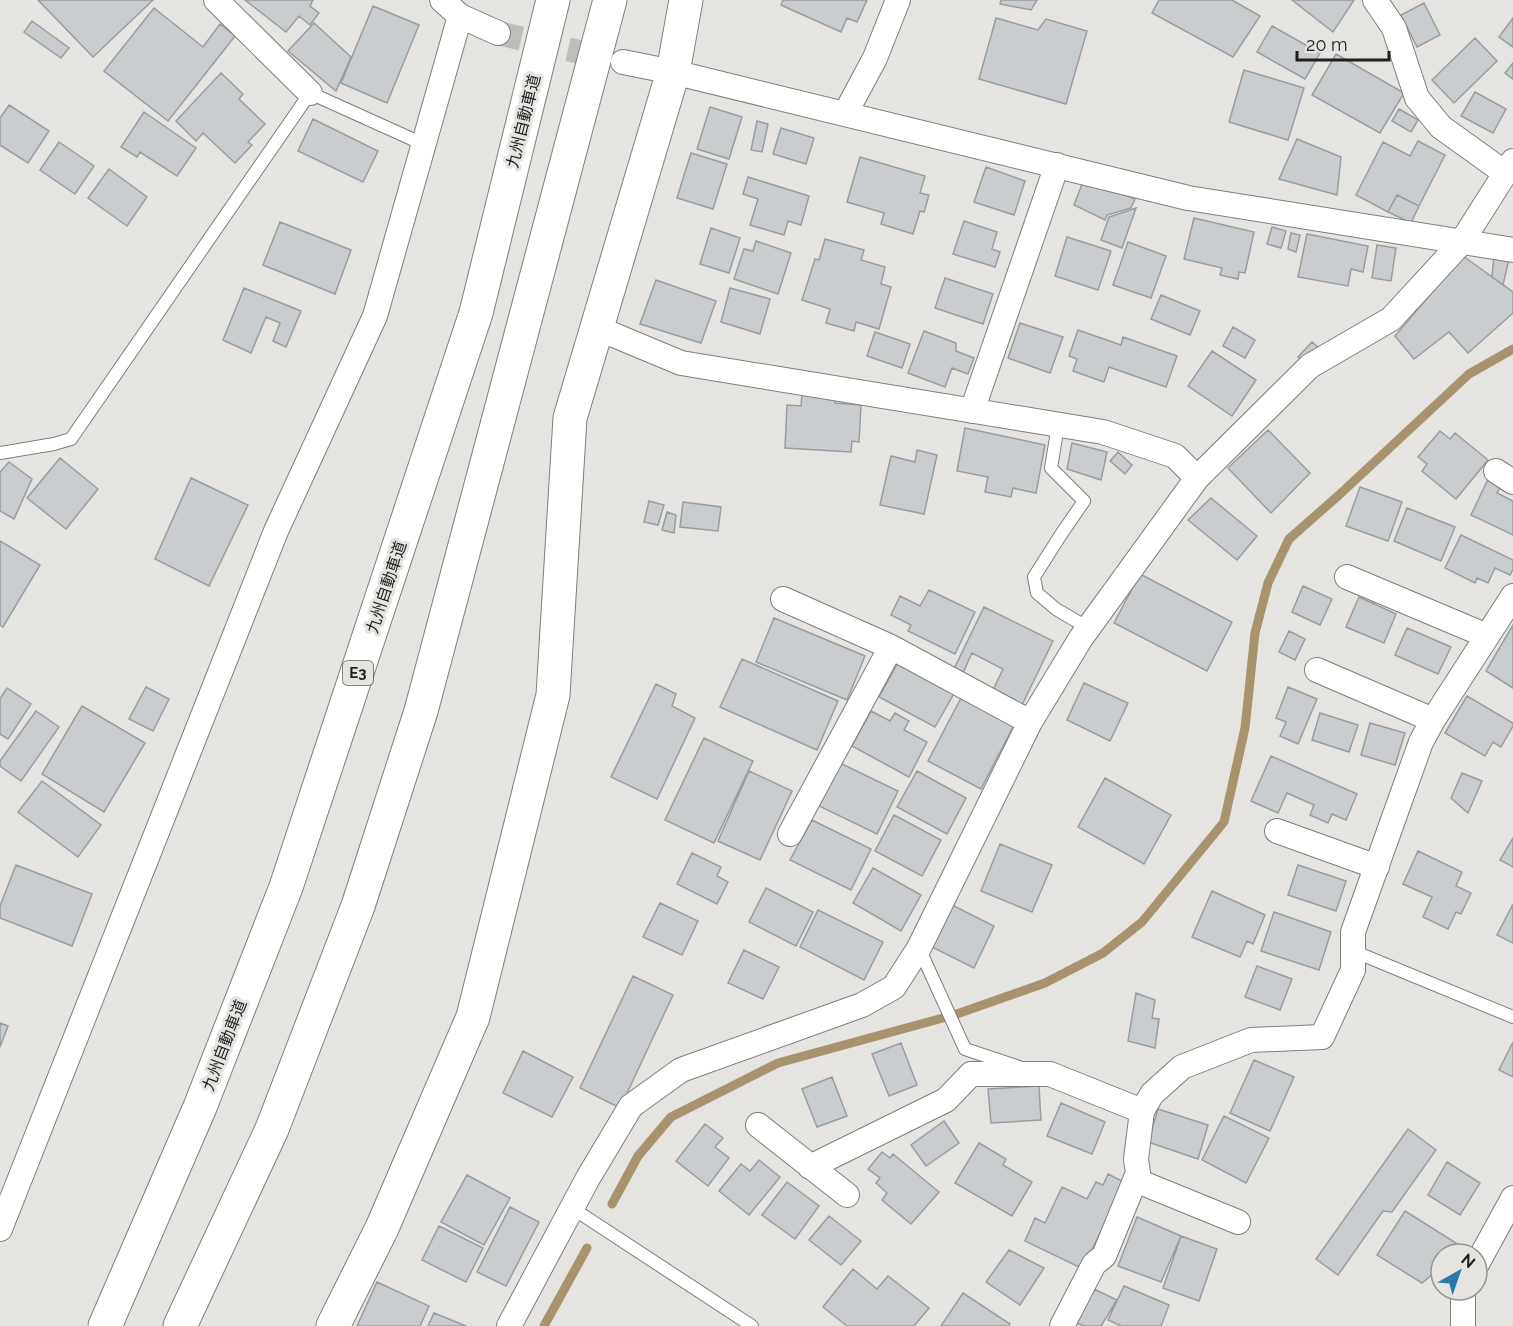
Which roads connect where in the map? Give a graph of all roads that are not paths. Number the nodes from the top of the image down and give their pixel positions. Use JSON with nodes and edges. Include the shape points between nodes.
{"nodes":[{"id":1,"x":216,"y":0,"type":"edge"},
{"id":2,"x":553,"y":0,"type":"edge"},
{"id":3,"x":610,"y":0,"type":"edge"},
{"id":4,"x":686,"y":0,"type":"edge"},
{"id":5,"x":898,"y":0,"type":"edge"},
{"id":6,"x":1375,"y":0,"type":"edge"},
{"id":7,"x":456,"y":5,"type":"edge"},
{"id":8,"x":498,"y":33,"type":"tunnel mouth"},
{"id":9,"x":623,"y":62,"type":"tunnel mouth"},
{"id":10,"x":673,"y":72,"type":"junction"},
{"id":11,"x":310,"y":93,"type":"junction"},
{"id":12,"x":845,"y":114,"type":"junction"},
{"id":13,"x":423,"y":144,"type":"junction"},
{"id":14,"x":1057,"y":165,"type":"junction"},
{"id":15,"x":1509,"y":167,"type":"edge"},
{"id":16,"x":1461,"y":243,"type":"junction"},
{"id":17,"x":1513,"y":250,"type":"edge"},
{"id":18,"x":597,"y":328,"type":"junction"},
{"id":19,"x":972,"y":411,"type":"junction"},
{"id":20,"x":1058,"y":425,"type":"junction"},
{"id":21,"x":0,"y":453,"type":"edge"},
{"id":22,"x":1197,"y":478,"type":"junction"},
{"id":23,"x":1347,"y":577,"type":"dead end"},
{"id":24,"x":1513,"y":596,"type":"edge"},
{"id":25,"x":783,"y":599,"type":"dead end"},
{"id":26,"x":1088,"y":628,"type":"junction"},
{"id":27,"x":1487,"y":636,"type":"junction"},
{"id":28,"x":891,"y":647,"type":"junction"},
{"id":29,"x":1317,"y":670,"type":"dead end"},
{"id":30,"x":1433,"y":720,"type":"junction"},
{"id":31,"x":1030,"y":722,"type":"junction"},
{"id":32,"x":1277,"y":831,"type":"dead end"},
{"id":33,"x":790,"y":834,"type":"dead end"},
{"id":34,"x":1377,"y":867,"type":"junction"},
{"id":35,"x":919,"y":948,"type":"junction"},
{"id":36,"x":1353,"y":951,"type":"junction"},
{"id":37,"x":1513,"y":1017,"type":"edge"},
{"id":38,"x":1040,"y":1074,"type":"junction"},
{"id":39,"x":1142,"y":1111,"type":"junction"},
{"id":40,"x":758,"y":1125,"type":"dead end"},
{"id":41,"x":810,"y":1167,"type":"junction"},
{"id":42,"x":1136,"y":1180,"type":"junction"},
{"id":43,"x":847,"y":1196,"type":"dead end"},
{"id":44,"x":1513,"y":1198,"type":"edge"},
{"id":45,"x":572,"y":1208,"type":"junction"},
{"id":46,"x":1238,"y":1222,"type":"dead end"},
{"id":47,"x":0,"y":1229,"type":"edge"},
{"id":48,"x":1489,"y":1242,"type":"edge"},
{"id":49,"x":1463,"y":1302,"type":"edge"},
{"id":50,"x":105,"y":1326,"type":"edge"},
{"id":51,"x":180,"y":1326,"type":"edge"},
{"id":52,"x":333,"y":1326,"type":"edge"},
{"id":53,"x":509,"y":1326,"type":"edge"},
{"id":54,"x":753,"y":1326,"type":"edge"},
{"id":55,"x":1062,"y":1326,"type":"edge"},
{"id":56,"x":1463,"y":1326,"type":"edge"}],
"edges":[{"from":1,"to":11,"type":"street"},
{"from":2,"to":50,"type":"main road","name":"九州自動車道","number":"E3","via":[[476,313],[293,865],[200,1107]]},
{"from":3,"to":51,"type":"main road","via":[[421,711],[358,906],[272,1129]]},
{"from":4,"to":10,"type":"main road"},
{"from":5,"to":12,"type":"street","via":[[875,58]]},
{"from":6,"to":15,"type":"street","via":[[1394,28],[1418,98],[1441,127]]},
{"from":7,"to":8,"type":"street"},
{"from":7,"to":13,"type":"street"},
{"from":9,"to":10,"type":"street"},
{"from":10,"to":12,"type":"street"},
{"from":10,"to":18,"type":"main road"},
{"from":11,"to":13,"type":"lane"},
{"from":11,"to":21,"type":"lane","via":[[71,439]]},
{"from":12,"to":14,"type":"street"},
{"from":13,"to":47,"type":"street","via":[[375,316],[276,531]]},
{"from":14,"to":16,"type":"street","via":[[1188,198]]},
{"from":14,"to":19,"type":"street"},
{"from":15,"to":16,"type":"street"},
{"from":16,"to":17,"type":"street"},
{"from":16,"to":22,"type":"street","via":[[1391,319],[1310,366]]},
{"from":18,"to":19,"type":"street","via":[[681,363]]},
{"from":18,"to":52,"type":"main road","via":[[570,418],[553,695],[473,1017],[382,1228]]},
{"from":19,"to":20,"type":"street"},
{"from":20,"to":22,"type":"street","via":[[1103,432],[1175,456]]},
{"from":20,"to":26,"type":"lane","via":[[1051,468],[1084,501],[1034,577],[1037,593]]},
{"from":22,"to":26,"type":"street"},
{"from":23,"to":27,"type":"street"},
{"from":24,"to":27,"type":"street"},
{"from":25,"to":28,"type":"street"},
{"from":26,"to":31,"type":"street"},
{"from":27,"to":30,"type":"street"},
{"from":28,"to":31,"type":"street"},
{"from":28,"to":33,"type":"street"},
{"from":29,"to":30,"type":"street"},
{"from":30,"to":34,"type":"street","via":[[1421,742]]},
{"from":31,"to":35,"type":"street"},
{"from":32,"to":34,"type":"street"},
{"from":34,"to":36,"type":"street","via":[[1353,932]]},
{"from":35,"to":38,"type":"lane","via":[[965,1049]]},
{"from":35,"to":45,"type":"street","via":[[894,987],[862,1005],[681,1070],[631,1106]]},
{"from":36,"to":37,"type":"lane"},
{"from":36,"to":39,"type":"street","via":[[1353,970],[1322,1037],[1251,1040],[1182,1067],[1152,1094]]},
{"from":38,"to":39,"type":"street","via":[[1050,1074]]},
{"from":38,"to":41,"type":"street","via":[[971,1074],[946,1100]]},
{"from":39,"to":42,"type":"street"},
{"from":40,"to":41,"type":"street"},
{"from":41,"to":43,"type":"street"},
{"from":42,"to":46,"type":"street"},
{"from":42,"to":55,"type":"street","via":[[1104,1256],[1094,1264]]},
{"from":44,"to":48,"type":"street"},
{"from":45,"to":53,"type":"street"},
{"from":45,"to":54,"type":"lane"},
{"from":49,"to":56,"type":"street"}]}
